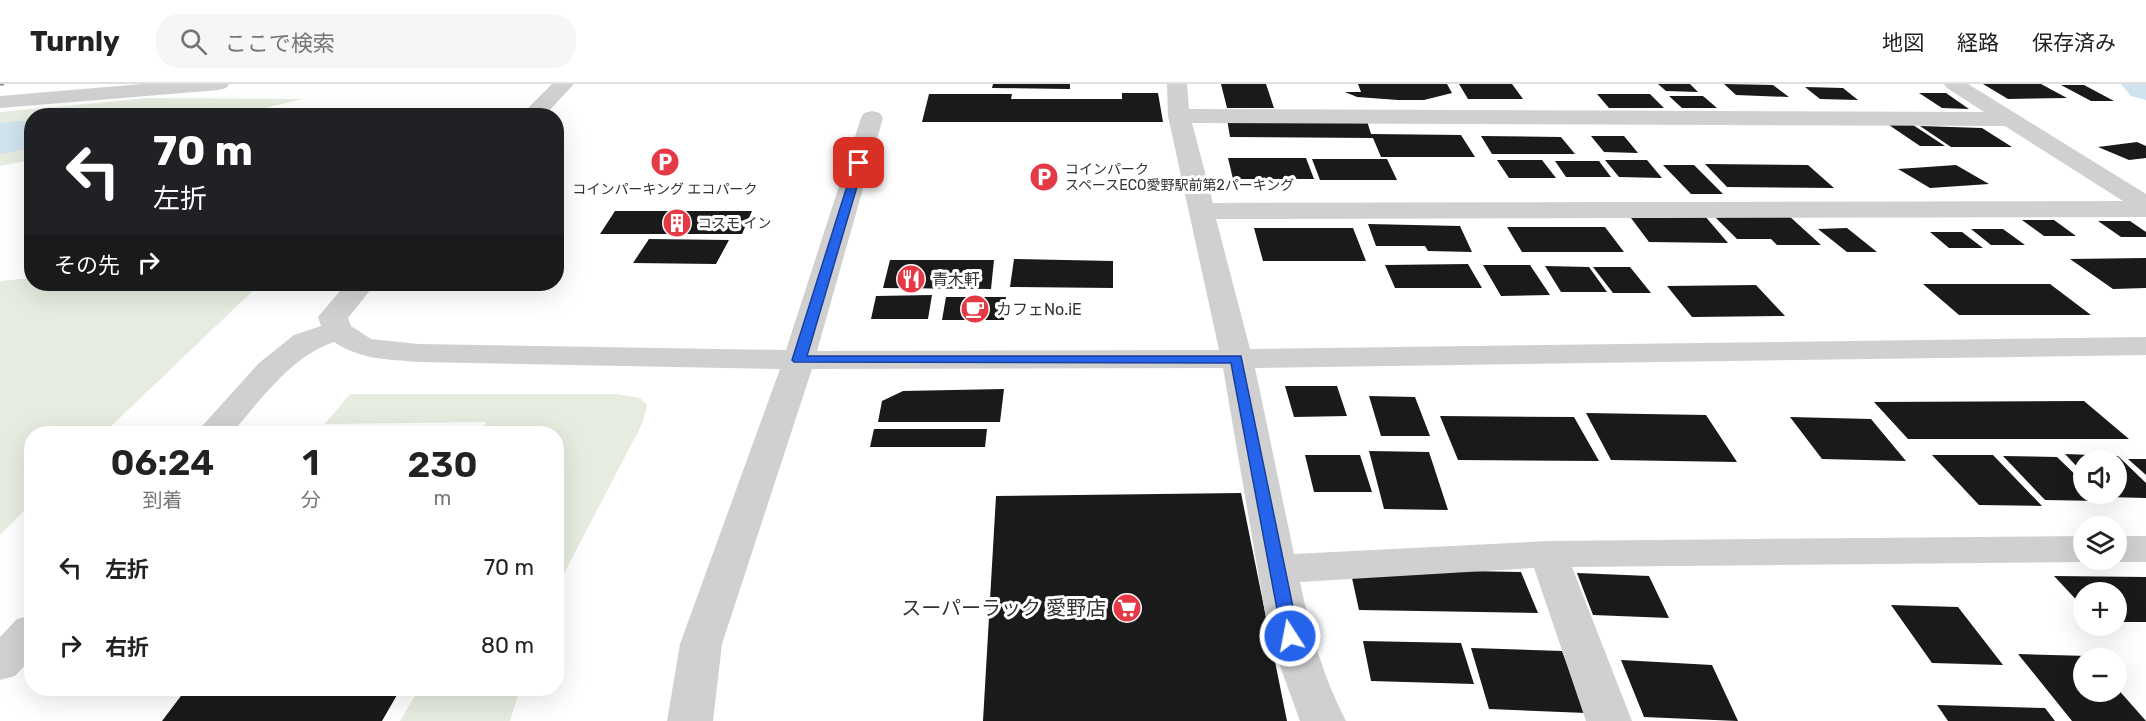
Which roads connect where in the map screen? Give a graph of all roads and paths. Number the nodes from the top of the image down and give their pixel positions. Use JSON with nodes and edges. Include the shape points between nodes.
{"nodes":[{"id":1,"x":219,"y":84,"type":"edge"},
{"id":2,"x":564,"y":84,"type":"edge"},
{"id":3,"x":1177,"y":84,"type":"edge"},
{"id":4,"x":1954,"y":84,"type":"edge"},
{"id":5,"x":0,"y":102,"type":"edge"},
{"id":6,"x":539,"y":108,"type":"edge"},
{"id":7,"x":1179,"y":116,"type":"junction"},
{"id":8,"x":872,"y":118,"type":"dead end"},
{"id":9,"x":2007,"y":119,"type":"junction"},
{"id":10,"x":2146,"y":207,"type":"edge"},
{"id":11,"x":1200,"y":211,"type":"junction"},
{"id":12,"x":355,"y":291,"type":"edge"},
{"id":13,"x":337,"y":331,"type":"junction"},
{"id":14,"x":2146,"y":346,"type":"edge"},
{"id":15,"x":1237,"y":359,"type":"junction"},
{"id":16,"x":799,"y":360,"type":"junction"},
{"id":17,"x":219,"y":426,"type":"edge"},
{"id":18,"x":2073,"y":549,"type":"edge"},
{"id":19,"x":2127,"y":549,"type":"edge"},
{"id":20,"x":2146,"y":549,"type":"edge"},
{"id":21,"x":1548,"y":554,"type":"junction"},
{"id":22,"x":1278,"y":569,"type":"junction"},
{"id":23,"x":24,"y":638,"type":"edge"},
{"id":24,"x":0,"y":664,"type":"edge"},
{"id":25,"x":690,"y":721,"type":"edge"},
{"id":26,"x":1323,"y":721,"type":"edge"},
{"id":27,"x":1609,"y":721,"type":"edge"}],
"edges":[{"from":1,"to":5,"type":"street"},
{"from":2,"to":6,"type":"street"},
{"from":3,"to":7,"type":"street"},
{"from":4,"to":9,"type":"street"},
{"from":7,"to":9,"type":"street"},
{"from":7,"to":11,"type":"street"},
{"from":8,"to":16,"type":"street"},
{"from":9,"to":10,"type":"street"},
{"from":10,"to":11,"type":"street"},
{"from":11,"to":15,"type":"street"},
{"from":12,"to":13,"type":"street","via":[[333,317]]},
{"from":13,"to":16,"type":"street","via":[[363,346],[418,353]]},
{"from":13,"to":17,"type":"street","via":[[305,342],[270,370]]},
{"from":14,"to":15,"type":"street"},
{"from":15,"to":16,"type":"street"},
{"from":15,"to":22,"type":"street"},
{"from":16,"to":25,"type":"street","via":[[701,644]]},
{"from":18,"to":21,"type":"street"},
{"from":19,"to":20,"type":"street"},
{"from":21,"to":22,"type":"street"},
{"from":21,"to":27,"type":"street"},
{"from":22,"to":26,"type":"street","via":[[1290,636]]},
{"from":23,"to":24,"type":"street"}]}
